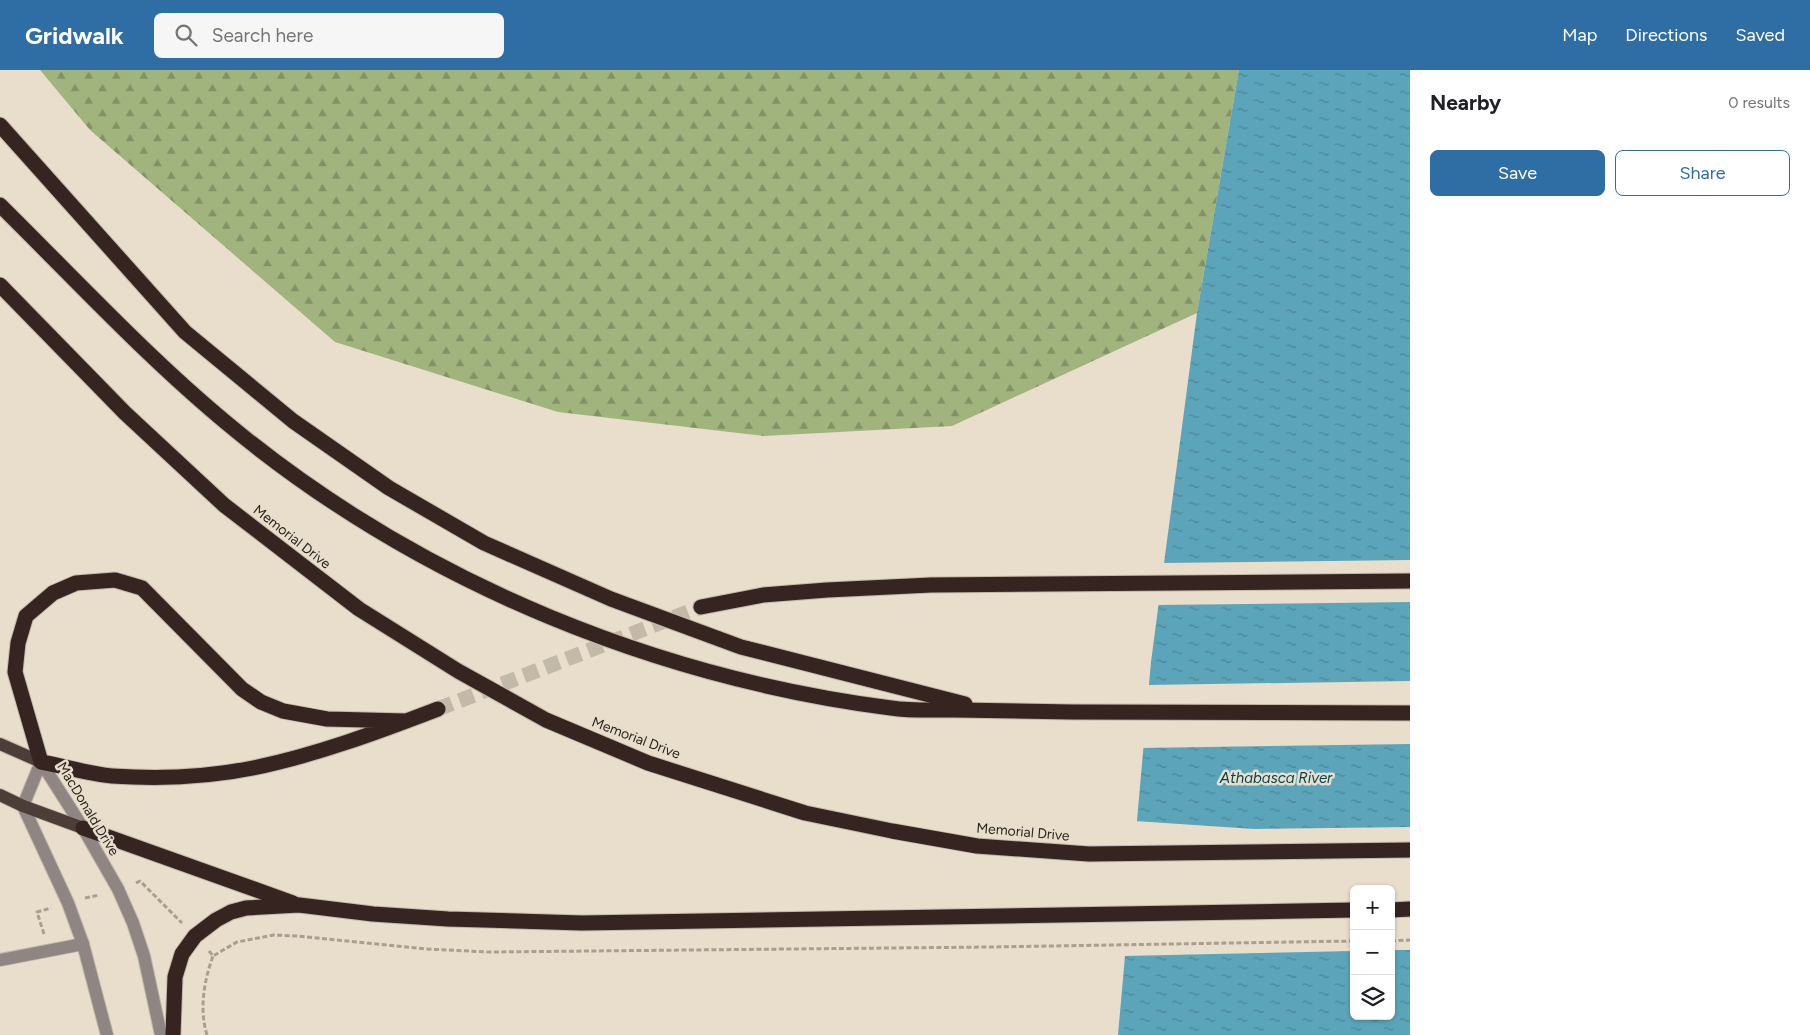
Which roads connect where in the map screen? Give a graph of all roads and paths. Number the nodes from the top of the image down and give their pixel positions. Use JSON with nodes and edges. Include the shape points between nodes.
{"nodes":[{"id":1,"x":0,"y":125,"type":"edge"},
{"id":2,"x":0,"y":205,"type":"edge"},
{"id":3,"x":0,"y":285,"type":"edge"},
{"id":4,"x":1410,"y":581,"type":"edge"},
{"id":5,"x":701,"y":607,"type":"tunnel mouth"},
{"id":6,"x":438,"y":709,"type":"tunnel mouth"},
{"id":7,"x":991,"y":711,"type":"junction"},
{"id":8,"x":1410,"y":713,"type":"edge"},
{"id":9,"x":405,"y":721,"type":"junction"},
{"id":10,"x":0,"y":744,"type":"edge"},
{"id":11,"x":41,"y":762,"type":"junction"},
{"id":12,"x":0,"y":795,"type":"edge"},
{"id":13,"x":23,"y":806,"type":"junction"},
{"id":14,"x":83,"y":828,"type":"junction"},
{"id":15,"x":1410,"y":850,"type":"edge"},
{"id":16,"x":299,"y":905,"type":"junction"},
{"id":17,"x":1410,"y":909,"type":"edge"},
{"id":18,"x":1350,"y":910,"type":"edge"},
{"id":19,"x":1395,"y":910,"type":"edge"},
{"id":20,"x":298,"y":936,"type":"dead end"},
{"id":21,"x":1410,"y":940,"type":"edge"},
{"id":22,"x":1350,"y":941,"type":"edge"},
{"id":23,"x":1395,"y":941,"type":"edge"},
{"id":24,"x":83,"y":944,"type":"junction"},
{"id":25,"x":213,"y":956,"type":"dead end"},
{"id":26,"x":0,"y":960,"type":"edge"},
{"id":27,"x":107,"y":1035,"type":"edge"},
{"id":28,"x":161,"y":1035,"type":"edge"},
{"id":29,"x":174,"y":1035,"type":"edge"},
{"id":30,"x":206,"y":1035,"type":"edge"}],
"edges":[{"from":1,"to":7,"type":"highway","via":[[184,332],[293,421],[389,488],[484,543],[611,599],[741,647]]},
{"from":2,"to":7,"type":"highway","via":[[155,360],[245,438],[336,504],[430,560],[578,629],[720,674],[799,693],[895,709]]},
{"from":3,"to":15,"type":"highway","name":"Memorial Drive","via":[[125,413],[224,505],[360,609],[458,671],[546,720],[648,763],[805,813],[977,846],[1088,854]]},
{"from":4,"to":5,"type":"highway","via":[[931,585],[763,595]]},
{"from":6,"to":9,"type":"highway"},
{"from":7,"to":8,"type":"highway"},
{"from":9,"to":11,"type":"highway","via":[[303,756],[208,774],[111,776]]},
{"from":9,"to":11,"type":"highway","via":[[303,716],[261,702],[242,688],[142,588],[115,580],[76,583],[53,593],[26,616],[18,643],[15,672]]},
{"from":10,"to":11,"type":"main road"},
{"from":11,"to":13,"type":"street","name":"MacDonald Drive"},
{"from":11,"to":14,"type":"street","name":"MacDonald Drive"},
{"from":12,"to":13,"type":"main road"},
{"from":13,"to":14,"type":"main road"},
{"from":13,"to":24,"type":"street"},
{"from":14,"to":16,"type":"highway"},
{"from":14,"to":28,"type":"street","name":"MacDonald Drive","via":[[133,922]]},
{"from":16,"to":18,"type":"highway","via":[[448,919],[582,923]]},
{"from":16,"to":29,"type":"highway","via":[[231,912],[195,936],[182,954],[175,977]]},
{"from":17,"to":19,"type":"highway"},
{"from":20,"to":22,"type":"path","via":[[489,952]]},
{"from":21,"to":23,"type":"path"},
{"from":24,"to":26,"type":"street"},
{"from":24,"to":27,"type":"street"},
{"from":25,"to":30,"type":"path","via":[[202,1009]]}]}
